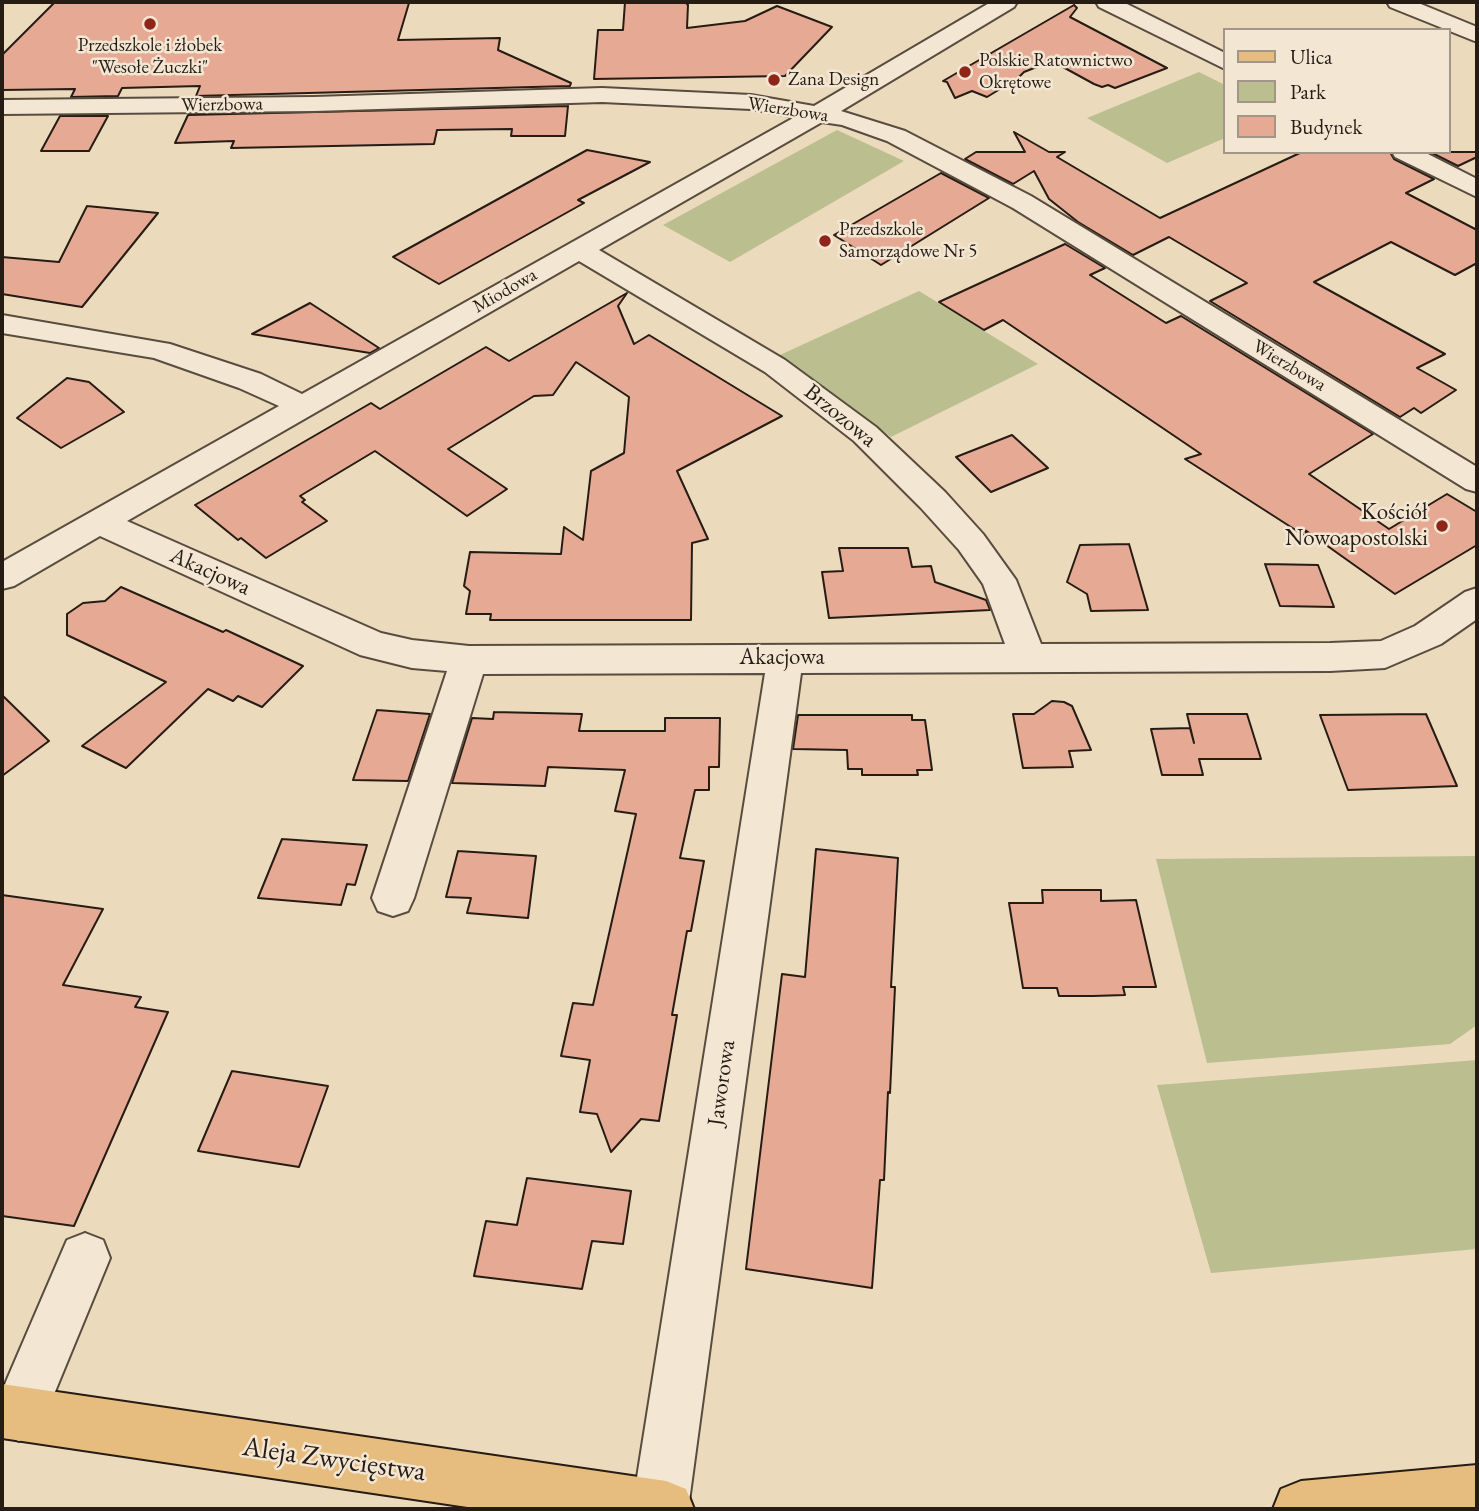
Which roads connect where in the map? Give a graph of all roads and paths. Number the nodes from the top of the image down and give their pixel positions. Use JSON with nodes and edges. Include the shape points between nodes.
{"nodes":[{"id":1,"x":1006,"y":2,"type":"edge"},
{"id":2,"x":1107,"y":2,"type":"edge"},
{"id":3,"x":1398,"y":2,"type":"edge"},
{"id":4,"x":1477,"y":35,"type":"edge"},
{"id":5,"x":1224,"y":61,"type":"edge"},
{"id":6,"x":2,"y":107,"type":"edge"},
{"id":7,"x":818,"y":114,"type":"junction"},
{"id":8,"x":1408,"y":154,"type":"edge"},
{"id":9,"x":1477,"y":189,"type":"edge"},
{"id":10,"x":578,"y":249,"type":"junction"},
{"id":11,"x":2,"y":324,"type":"edge"},
{"id":12,"x":303,"y":408,"type":"junction"},
{"id":13,"x":1477,"y":481,"type":"edge"},
{"id":14,"x":99,"y":522,"type":"junction"},
{"id":15,"x":2,"y":577,"type":"edge"},
{"id":16,"x":1477,"y":601,"type":"edge"},
{"id":17,"x":1027,"y":657,"type":"junction"},
{"id":18,"x":785,"y":658,"type":"junction"},
{"id":19,"x":469,"y":660,"type":"junction"},
{"id":20,"x":393,"y":898,"type":"dead end"},
{"id":21,"x":85,"y":1258,"type":"dead end"},
{"id":22,"x":10,"y":1412,"type":"edge"},
{"id":23,"x":1477,"y":1492,"type":"edge"},
{"id":24,"x":660,"y":1509,"type":"edge"},
{"id":25,"x":666,"y":1509,"type":"edge"},
{"id":26,"x":1301,"y":1509,"type":"edge"}],
"edges":[{"from":1,"to":7,"type":"street","name":"Miodowa"},
{"from":2,"to":5,"type":"street"},
{"from":3,"to":4,"type":"street"},
{"from":6,"to":7,"type":"street","name":"Wierzbowa","via":[[602,95],[751,102]]},
{"from":7,"to":10,"type":"street","name":"Miodowa"},
{"from":7,"to":13,"type":"street","name":"Wierzbowa","via":[[896,136],[1022,202]]},
{"from":8,"to":9,"type":"street"},
{"from":10,"to":12,"type":"street","name":"Miodowa"},
{"from":10,"to":17,"type":"street","name":"Brzozowa","via":[[775,366],[865,435],[933,500],[999,580]]},
{"from":11,"to":12,"type":"street","via":[[160,350],[250,381]]},
{"from":12,"to":14,"type":"street","name":"Miodowa"},
{"from":14,"to":15,"type":"street","name":"Miodowa"},
{"from":14,"to":19,"type":"street","name":"Akacjowa","via":[[373,645]]},
{"from":16,"to":17,"type":"street","name":"Akacjowa","via":[[1428,635],[1385,654]]},
{"from":17,"to":18,"type":"street","name":"Akacjowa"},
{"from":18,"to":19,"type":"street","name":"Akacjowa"},
{"from":18,"to":24,"type":"street","name":"Jaworowa"},
{"from":19,"to":20,"type":"street"},
{"from":21,"to":22,"type":"street"},
{"from":22,"to":24,"type":"main road","name":"Aleja Zwycięstwa"},
{"from":23,"to":26,"type":"main road"},
{"from":24,"to":25,"type":"main road","name":"Aleja Zwycięstwa"}]}
